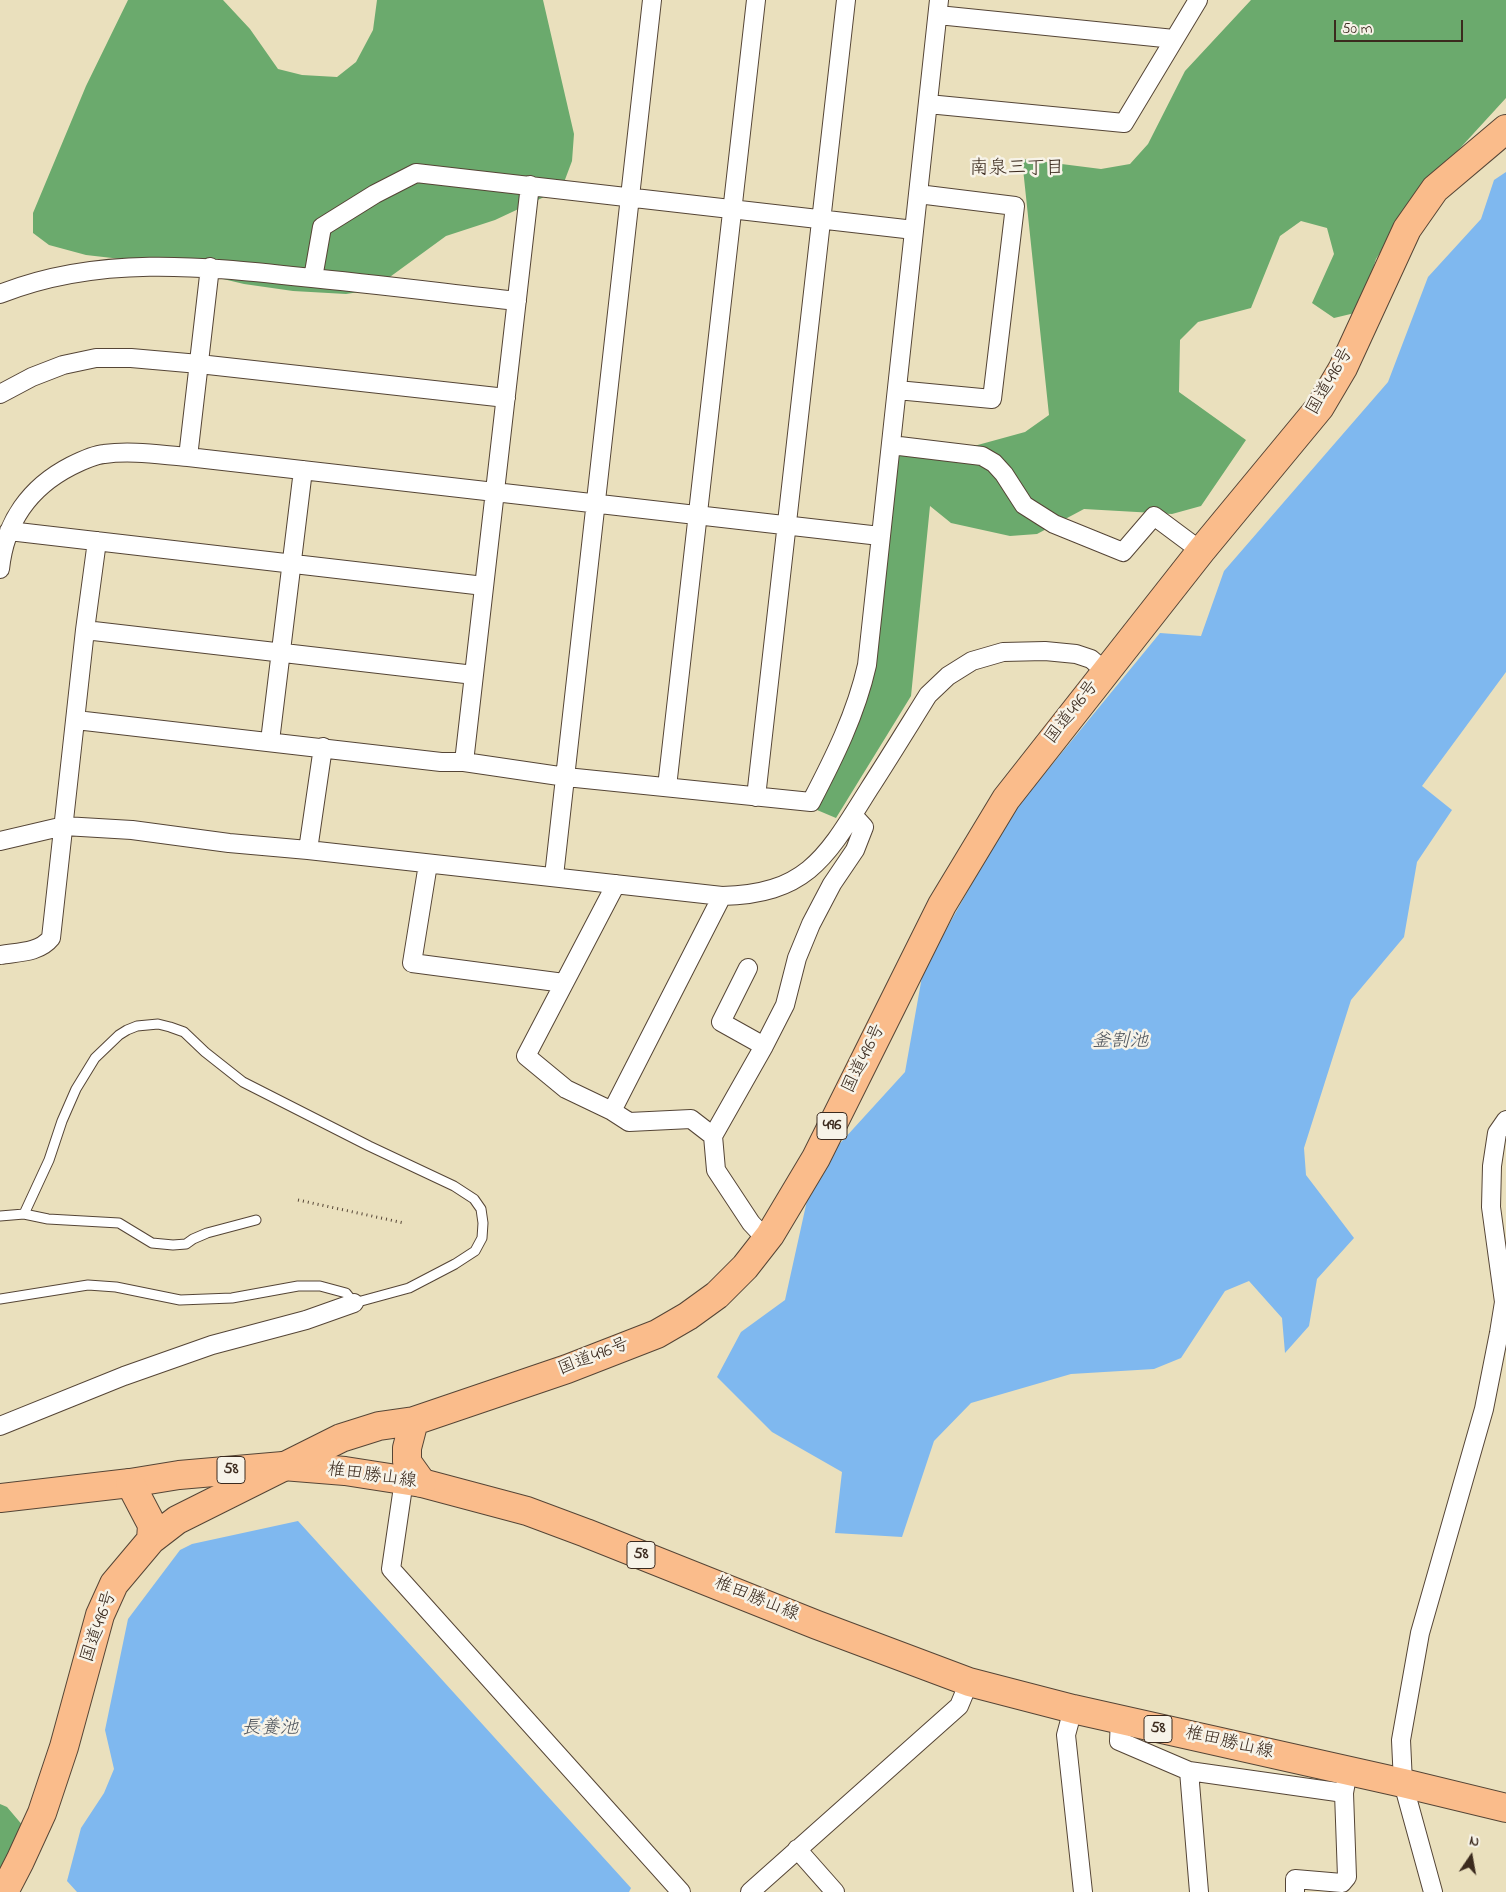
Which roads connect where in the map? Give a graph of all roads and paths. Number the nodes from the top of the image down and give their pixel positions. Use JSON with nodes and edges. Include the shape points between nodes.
{"nodes":[{"id":1,"x":652,"y":0,"type":"edge"},
{"id":2,"x":756,"y":0,"type":"edge"},
{"id":3,"x":846,"y":0,"type":"edge"},
{"id":4,"x":1198,"y":0,"type":"edge"},
{"id":5,"x":938,"y":7,"type":"edge"},
{"id":6,"x":1174,"y":39,"type":"junction"},
{"id":7,"x":928,"y":104,"type":"junction"},
{"id":8,"x":1506,"y":129,"type":"edge"},
{"id":9,"x":530,"y":185,"type":"junction"},
{"id":10,"x":918,"y":194,"type":"junction"},
{"id":11,"x":630,"y":197,"type":"junction"},
{"id":12,"x":732,"y":209,"type":"junction"},
{"id":13,"x":822,"y":219,"type":"junction"},
{"id":14,"x":914,"y":230,"type":"junction"},
{"id":15,"x":210,"y":267,"type":"junction"},
{"id":16,"x":313,"y":278,"type":"junction"},
{"id":17,"x":0,"y":294,"type":"edge"},
{"id":18,"x":517,"y":301,"type":"junction"},
{"id":19,"x":199,"y":364,"type":"junction"},
{"id":20,"x":897,"y":390,"type":"junction"},
{"id":21,"x":0,"y":394,"type":"edge"},
{"id":22,"x":506,"y":398,"type":"junction"},
{"id":23,"x":890,"y":445,"type":"junction"},
{"id":24,"x":188,"y":457,"type":"junction"},
{"id":25,"x":303,"y":470,"type":"junction"},
{"id":26,"x":495,"y":492,"type":"junction"},
{"id":27,"x":596,"y":504,"type":"junction"},
{"id":28,"x":698,"y":515,"type":"junction"},
{"id":29,"x":787,"y":526,"type":"junction"},
{"id":30,"x":9,"y":531,"type":"junction"},
{"id":31,"x":880,"y":536,"type":"junction"},
{"id":32,"x":97,"y":541,"type":"junction"},
{"id":33,"x":1201,"y":551,"type":"junction"},
{"id":34,"x":292,"y":564,"type":"junction"},
{"id":35,"x":0,"y":569,"type":"edge"},
{"id":36,"x":484,"y":586,"type":"junction"},
{"id":37,"x":85,"y":630,"type":"junction"},
{"id":38,"x":281,"y":653,"type":"junction"},
{"id":39,"x":1105,"y":671,"type":"junction"},
{"id":40,"x":474,"y":675,"type":"junction"},
{"id":41,"x":76,"y":720,"type":"junction"},
{"id":42,"x":270,"y":741,"type":"junction"},
{"id":43,"x":323,"y":747,"type":"junction"},
{"id":44,"x":464,"y":762,"type":"junction"},
{"id":45,"x":566,"y":777,"type":"junction"},
{"id":46,"x":667,"y":788,"type":"junction"},
{"id":47,"x":756,"y":797,"type":"junction"},
{"id":48,"x":854,"y":815,"type":"junction"},
{"id":49,"x":64,"y":826,"type":"junction"},
{"id":50,"x":0,"y":840,"type":"edge"},
{"id":51,"x":308,"y":850,"type":"junction"},
{"id":52,"x":428,"y":864,"type":"junction"},
{"id":53,"x":554,"y":876,"type":"junction"},
{"id":54,"x":616,"y":884,"type":"junction"},
{"id":55,"x":722,"y":896,"type":"junction"},
{"id":56,"x":0,"y":955,"type":"edge"},
{"id":57,"x":748,"y":968,"type":"dead end"},
{"id":58,"x":564,"y":983,"type":"junction"},
{"id":59,"x":764,"y":1046,"type":"junction"},
{"id":60,"x":612,"y":1111,"type":"junction"},
{"id":61,"x":1506,"y":1120,"type":"edge"},
{"id":62,"x":713,"y":1136,"type":"junction"},
{"id":63,"x":298,"y":1200,"type":"dead end"},
{"id":64,"x":24,"y":1214,"type":"junction"},
{"id":65,"x":0,"y":1216,"type":"edge"},
{"id":66,"x":256,"y":1220,"type":"dead end"},
{"id":67,"x":404,"y":1223,"type":"dead end"},
{"id":68,"x":766,"y":1239,"type":"junction"},
{"id":69,"x":0,"y":1299,"type":"edge"},
{"id":70,"x":1505,"y":1301,"type":"edge"},
{"id":71,"x":354,"y":1303,"type":"junction"},
{"id":72,"x":414,"y":1421,"type":"junction"},
{"id":73,"x":0,"y":1426,"type":"edge"},
{"id":74,"x":283,"y":1466,"type":"junction"},
{"id":75,"x":413,"y":1482,"type":"junction"},
{"id":76,"x":130,"y":1483,"type":"junction"},
{"id":77,"x":0,"y":1498,"type":"edge"},
{"id":78,"x":151,"y":1540,"type":"junction"},
{"id":79,"x":969,"y":1682,"type":"junction"},
{"id":80,"x":1074,"y":1709,"type":"junction"},
{"id":81,"x":1120,"y":1720,"type":"junction"},
{"id":82,"x":1189,"y":1771,"type":"junction"},
{"id":83,"x":1346,"y":1782,"type":"junction"},
{"id":84,"x":1403,"y":1783,"type":"junction"},
{"id":85,"x":1506,"y":1808,"type":"edge"},
{"id":86,"x":798,"y":1850,"type":"junction"},
{"id":87,"x":4,"y":1892,"type":"edge"},
{"id":88,"x":681,"y":1892,"type":"edge"},
{"id":89,"x":750,"y":1892,"type":"edge"},
{"id":90,"x":836,"y":1892,"type":"edge"},
{"id":91,"x":1083,"y":1892,"type":"edge"},
{"id":92,"x":1199,"y":1892,"type":"edge"},
{"id":93,"x":1295,"y":1892,"type":"edge"},
{"id":94,"x":1433,"y":1892,"type":"edge"}],
"edges":[{"from":1,"to":11,"type":"street"},
{"from":2,"to":12,"type":"street"},
{"from":3,"to":13,"type":"street"},
{"from":4,"to":6,"type":"street"},
{"from":5,"to":6,"type":"street"},
{"from":5,"to":7,"type":"street"},
{"from":6,"to":7,"type":"street","via":[[1124,123]]},
{"from":7,"to":10,"type":"street"},
{"from":8,"to":33,"type":"main road","name":"国道496号","number":"496","via":[[1435,189],[1406,229],[1343,368],[1320,407]]},
{"from":9,"to":11,"type":"street"},
{"from":9,"to":16,"type":"street","via":[[416,172],[322,228]]},
{"from":9,"to":18,"type":"street"},
{"from":10,"to":14,"type":"street"},
{"from":10,"to":20,"type":"street","via":[[1015,206],[992,399]]},
{"from":11,"to":12,"type":"street"},
{"from":11,"to":27,"type":"street"},
{"from":12,"to":13,"type":"street"},
{"from":12,"to":28,"type":"street"},
{"from":13,"to":14,"type":"street"},
{"from":13,"to":29,"type":"street"},
{"from":14,"to":20,"type":"street"},
{"from":15,"to":16,"type":"street"},
{"from":15,"to":17,"type":"street","via":[[158,265],[62,275]]},
{"from":15,"to":19,"type":"street"},
{"from":16,"to":18,"type":"street"},
{"from":18,"to":22,"type":"street"},
{"from":19,"to":21,"type":"street","via":[[96,358],[63,365]]},
{"from":19,"to":22,"type":"street"},
{"from":19,"to":24,"type":"street"},
{"from":20,"to":23,"type":"street"},
{"from":22,"to":26,"type":"street"},
{"from":23,"to":31,"type":"street"},
{"from":23,"to":33,"type":"street","via":[[982,456],[1004,474],[1024,505],[1054,524],[1123,552],[1154,516]]},
{"from":24,"to":25,"type":"street"},
{"from":24,"to":30,"type":"street","via":[[131,452],[102,454],[81,461],[39,486]]},
{"from":25,"to":26,"type":"street"},
{"from":25,"to":34,"type":"street"},
{"from":26,"to":27,"type":"street"},
{"from":26,"to":36,"type":"street"},
{"from":27,"to":28,"type":"street"},
{"from":27,"to":45,"type":"street"},
{"from":28,"to":29,"type":"street"},
{"from":28,"to":46,"type":"street"},
{"from":29,"to":31,"type":"street"},
{"from":29,"to":47,"type":"street"},
{"from":30,"to":32,"type":"street"},
{"from":30,"to":35,"type":"street"},
{"from":31,"to":47,"type":"street","via":[[867,665],[862,689],[834,758],[811,802]]},
{"from":32,"to":34,"type":"street"},
{"from":32,"to":37,"type":"street"},
{"from":33,"to":39,"type":"main road","name":"国道496号","number":"496"},
{"from":34,"to":36,"type":"street"},
{"from":34,"to":38,"type":"street"},
{"from":36,"to":40,"type":"street"},
{"from":37,"to":38,"type":"street"},
{"from":37,"to":41,"type":"street"},
{"from":38,"to":40,"type":"street"},
{"from":38,"to":42,"type":"street"},
{"from":39,"to":48,"type":"street","via":[[1091,659],[1076,654],[1045,651],[1003,652],[972,661],[948,676],[928,696]]},
{"from":39,"to":68,"type":"main road","name":"国道496号","number":"496","via":[[1006,799],[942,905],[816,1158]]},
{"from":40,"to":44,"type":"street"},
{"from":41,"to":42,"type":"street"},
{"from":41,"to":49,"type":"street"},
{"from":42,"to":43,"type":"street"},
{"from":43,"to":44,"type":"street","via":[[440,762]]},
{"from":43,"to":51,"type":"street"},
{"from":44,"to":45,"type":"street"},
{"from":45,"to":46,"type":"street"},
{"from":45,"to":53,"type":"street"},
{"from":46,"to":47,"type":"street"},
{"from":48,"to":55,"type":"street","via":[[829,852],[802,875],[766,892]]},
{"from":48,"to":59,"type":"street","via":[[864,826],[855,850],[811,924],[797,958],[785,1005]]},
{"from":49,"to":50,"type":"street"},
{"from":49,"to":51,"type":"street","via":[[132,830]]},
{"from":49,"to":56,"type":"street","via":[[52,938],[45,946]]},
{"from":51,"to":52,"type":"street"},
{"from":52,"to":53,"type":"street"},
{"from":52,"to":58,"type":"street","via":[[412,963]]},
{"from":53,"to":54,"type":"street"},
{"from":54,"to":55,"type":"street"},
{"from":54,"to":58,"type":"street"},
{"from":55,"to":60,"type":"street"},
{"from":57,"to":59,"type":"street","via":[[721,1022]]},
{"from":58,"to":60,"type":"street","via":[[526,1056],[566,1089]]},
{"from":59,"to":62,"type":"street"},
{"from":60,"to":62,"type":"street","via":[[629,1122],[691,1119]]},
{"from":61,"to":70,"type":"street","via":[[1497,1133],[1491,1207]]},
{"from":62,"to":68,"type":"street","via":[[716,1170],[751,1223]]},
{"from":63,"to":67,"type":"path"},
{"from":64,"to":65,"type":"lane"},
{"from":64,"to":66,"type":"lane","via":[[48,1219],[119,1223],[152,1243],[173,1245],[186,1244],[207,1233]]},
{"from":64,"to":71,"type":"lane","via":[[76,1089],[95,1058],[127,1030],[158,1024],[170,1026],[184,1032],[243,1082],[454,1186],[474,1199],[481,1210],[483,1223],[482,1238],[475,1251],[408,1288]]},
{"from":68,"to":72,"type":"main road","name":"国道496号","number":"496","via":[[718,1295],[657,1334],[567,1369]]},
{"from":69,"to":71,"type":"lane","via":[[88,1285],[116,1286],[180,1300],[232,1298],[298,1286],[320,1286],[346,1294]]},
{"from":70,"to":84,"type":"street","via":[[1484,1409],[1420,1633],[1401,1740]]},
{"from":71,"to":73,"type":"street","via":[[204,1348]]},
{"from":72,"to":74,"type":"main road","name":"国道496号","number":"496","via":[[379,1426],[340,1438]]},
{"from":72,"to":75,"type":"main road","via":[[407,1448]]},
{"from":74,"to":75,"type":"main road","name":"椎田勝山線","number":"58","via":[[346,1471]]},
{"from":74,"to":76,"type":"main road","name":"椎田勝山線","number":"58","via":[[179,1475]]},
{"from":74,"to":78,"type":"main road","name":"国道496号","number":"496","via":[[177,1520]]},
{"from":75,"to":79,"type":"main road","name":"椎田勝山線","number":"58","via":[[526,1511]]},
{"from":75,"to":88,"type":"street","via":[[391,1569]]},
{"from":76,"to":77,"type":"main road","name":"椎田勝山線","number":"58"},
{"from":76,"to":78,"type":"main road","via":[[152,1525]]},
{"from":78,"to":87,"type":"main road","name":"国道496号","number":"496","via":[[114,1584],[100,1615],[64,1747],[42,1813]]},
{"from":79,"to":80,"type":"main road","name":"椎田勝山線","number":"58"},
{"from":79,"to":86,"type":"street","via":[[959,1706]]},
{"from":80,"to":81,"type":"main road","name":"椎田勝山線","number":"58"},
{"from":80,"to":91,"type":"street","via":[[1066,1735]]},
{"from":81,"to":82,"type":"street","via":[[1119,1741]]},
{"from":81,"to":83,"type":"main road","name":"椎田勝山線","number":"58"},
{"from":82,"to":83,"type":"street"},
{"from":82,"to":92,"type":"street"},
{"from":83,"to":84,"type":"main road","name":"椎田勝山線","number":"58"},
{"from":83,"to":93,"type":"street","via":[[1347,1877],[1342,1883],[1295,1879]]},
{"from":84,"to":85,"type":"main road","name":"椎田勝山線","number":"58"},
{"from":84,"to":94,"type":"street"},
{"from":86,"to":89,"type":"street"},
{"from":86,"to":90,"type":"street"}]}
